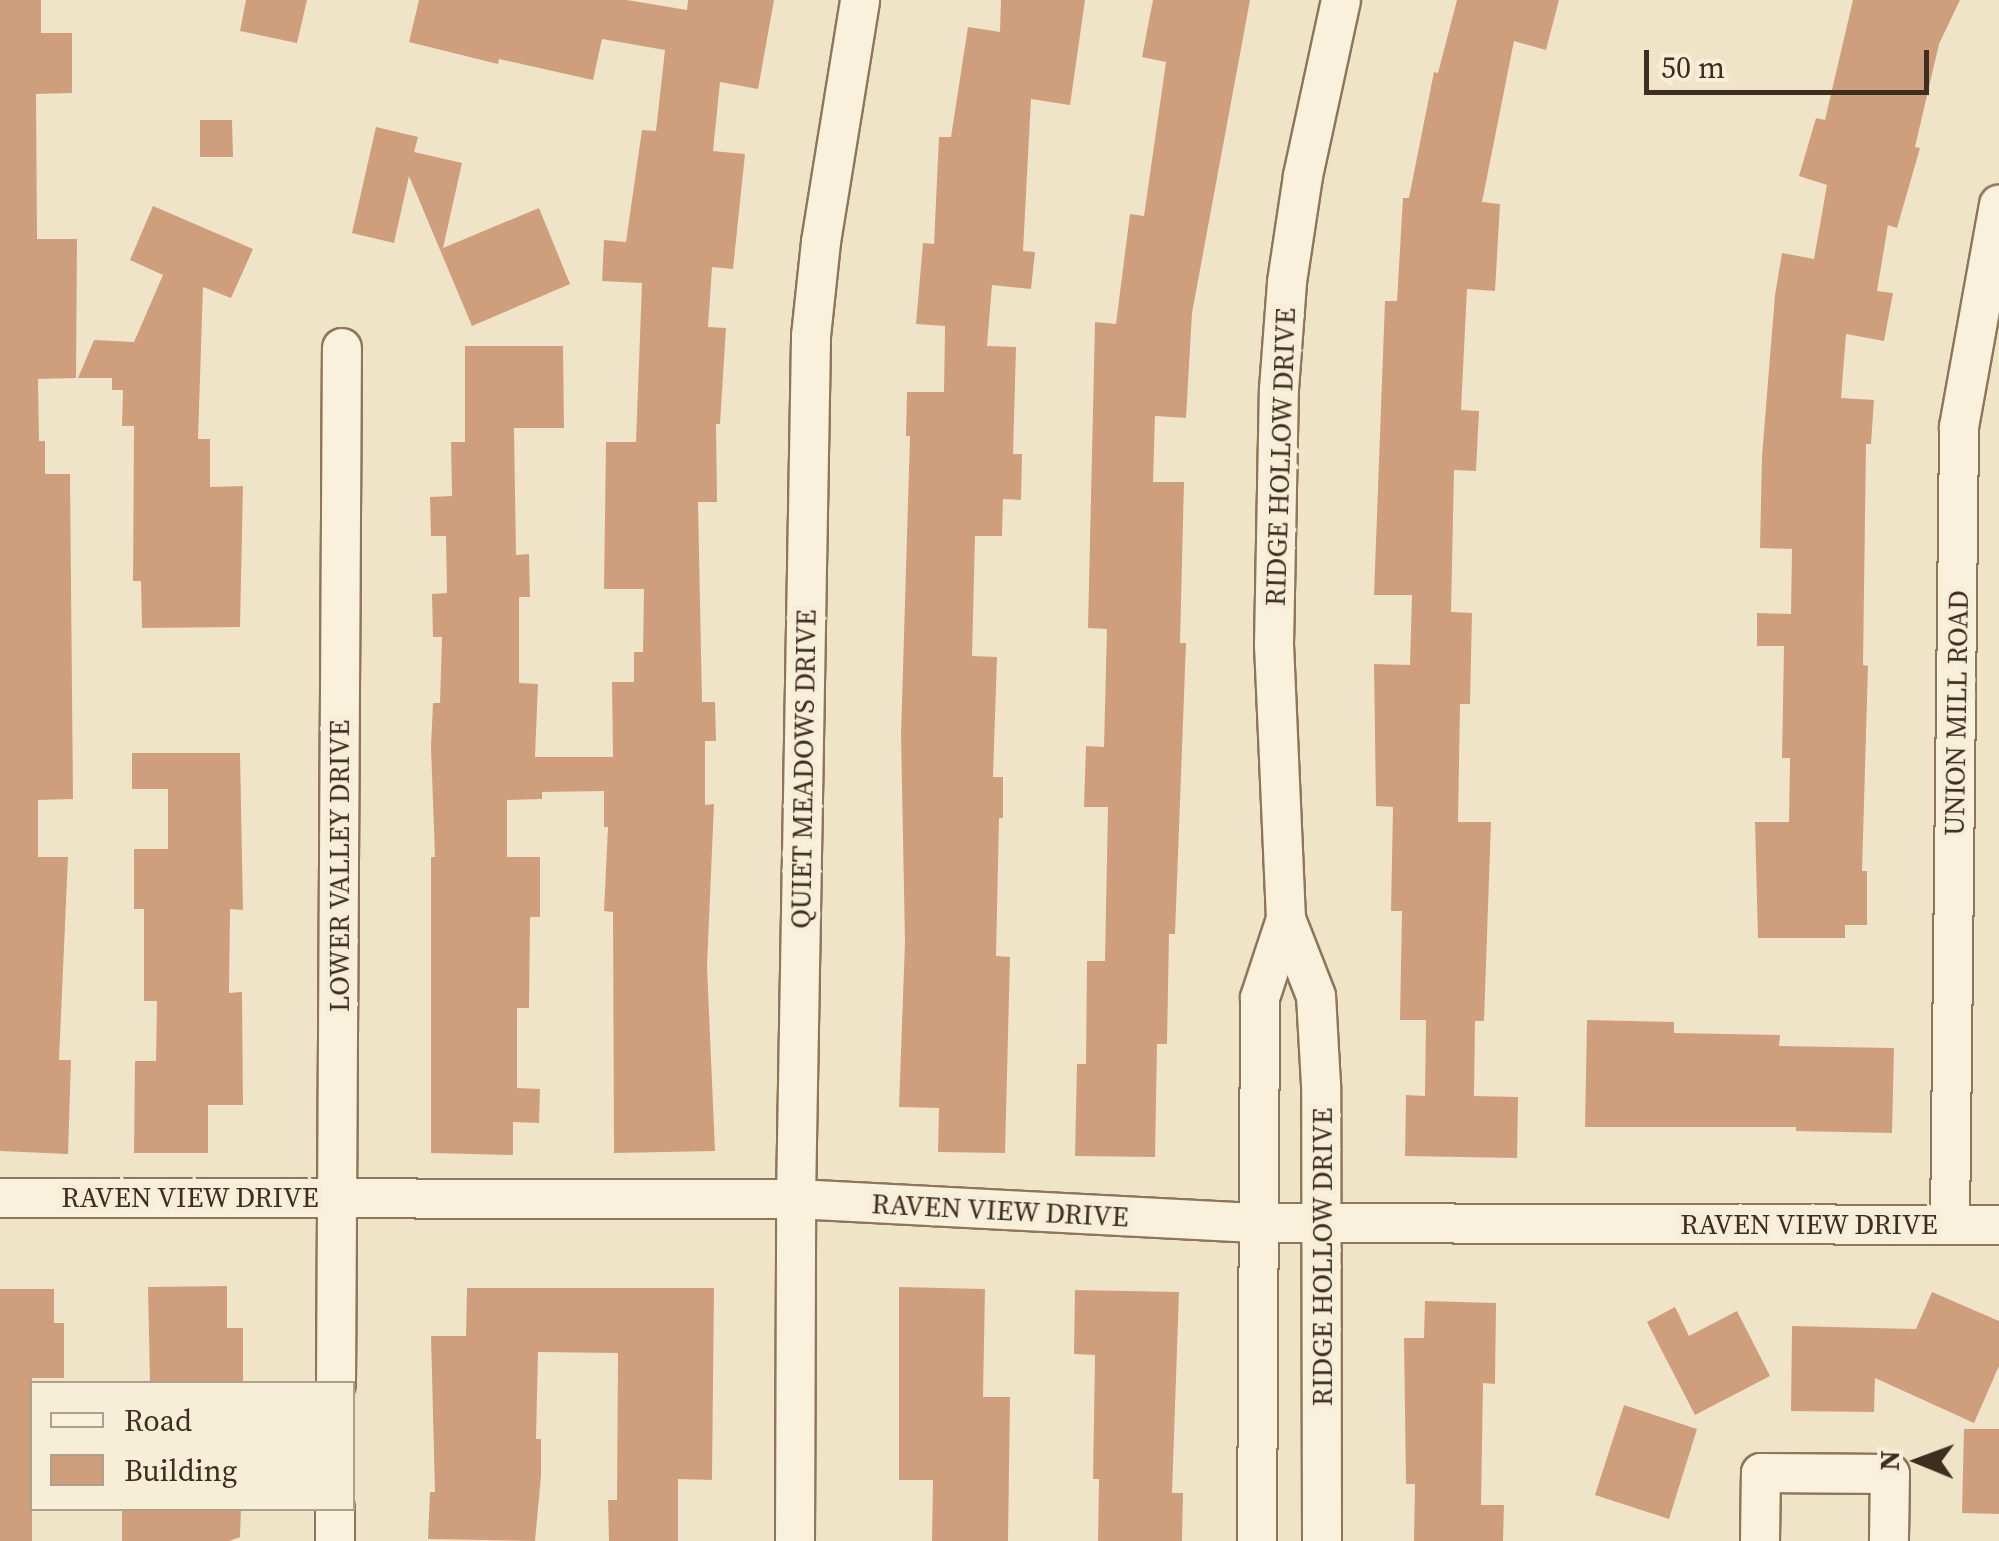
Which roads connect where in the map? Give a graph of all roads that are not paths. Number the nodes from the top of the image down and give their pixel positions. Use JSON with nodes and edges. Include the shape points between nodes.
{"nodes":[{"id":1,"x":860,"y":0,"type":"edge"},
{"id":2,"x":1341,"y":0,"type":"edge"},
{"id":3,"x":1999,"y":204,"type":"edge"},
{"id":4,"x":342,"y":348,"type":"dead end"},
{"id":5,"x":1286,"y":919,"type":"junction"},
{"id":6,"x":338,"y":1196,"type":"junction"},
{"id":7,"x":0,"y":1198,"type":"edge"},
{"id":8,"x":796,"y":1199,"type":"junction"},
{"id":9,"x":1323,"y":1221,"type":"junction"},
{"id":10,"x":1259,"y":1223,"type":"junction"},
{"id":11,"x":1950,"y":1225,"type":"junction"},
{"id":12,"x":1999,"y":1225,"type":"edge"},
{"id":13,"x":336,"y":1381,"type":"edge"},
{"id":14,"x":335,"y":1511,"type":"edge"},
{"id":15,"x":335,"y":1541,"type":"edge"},
{"id":16,"x":795,"y":1541,"type":"edge"},
{"id":17,"x":1257,"y":1541,"type":"edge"},
{"id":18,"x":1322,"y":1541,"type":"edge"},
{"id":19,"x":1760,"y":1541,"type":"edge"},
{"id":20,"x":1889,"y":1541,"type":"edge"}],
"edges":[{"from":1,"to":8,"type":"street","name":"QUIET MEADOWS DRIVE","via":[[811,336]]},
{"from":2,"to":5,"type":"street","name":"RIDGE HOLLOW DRIVE","via":[[1302,176],[1278,390],[1274,645]]},
{"from":3,"to":11,"type":"street","name":"UNION MILL ROAD","via":[[1959,427]]},
{"from":4,"to":6,"type":"street","name":"LOWER VALLEY DRIVE"},
{"from":5,"to":9,"type":"street","name":"RIDGE HOLLOW DRIVE","via":[[1316,996]]},
{"from":5,"to":10,"type":"street","name":"RIDGE HOLLOW DRIVE","via":[[1260,998]]},
{"from":6,"to":7,"type":"street","name":"RAVEN VIEW DRIVE"},
{"from":6,"to":8,"type":"street","name":"RAVEN VIEW DRIVE"},
{"from":6,"to":13,"type":"street","name":"LOWER VALLEY DRIVE"},
{"from":8,"to":10,"type":"street","name":"RAVEN VIEW DRIVE"},
{"from":8,"to":16,"type":"street","name":"QUIET MEADOWS DRIVE"},
{"from":9,"to":10,"type":"street","name":"RAVEN VIEW DRIVE"},
{"from":9,"to":11,"type":"street","name":"RAVEN VIEW DRIVE"},
{"from":9,"to":18,"type":"street","name":"RIDGE HOLLOW DRIVE"},
{"from":10,"to":17,"type":"street","name":"RIDGE HOLLOW DRIVE"},
{"from":11,"to":12,"type":"street","name":"RAVEN VIEW DRIVE"},
{"from":14,"to":15,"type":"street"},
{"from":19,"to":20,"type":"street","via":[[1760,1473],[1798,1473],[1890,1474]]}]}
